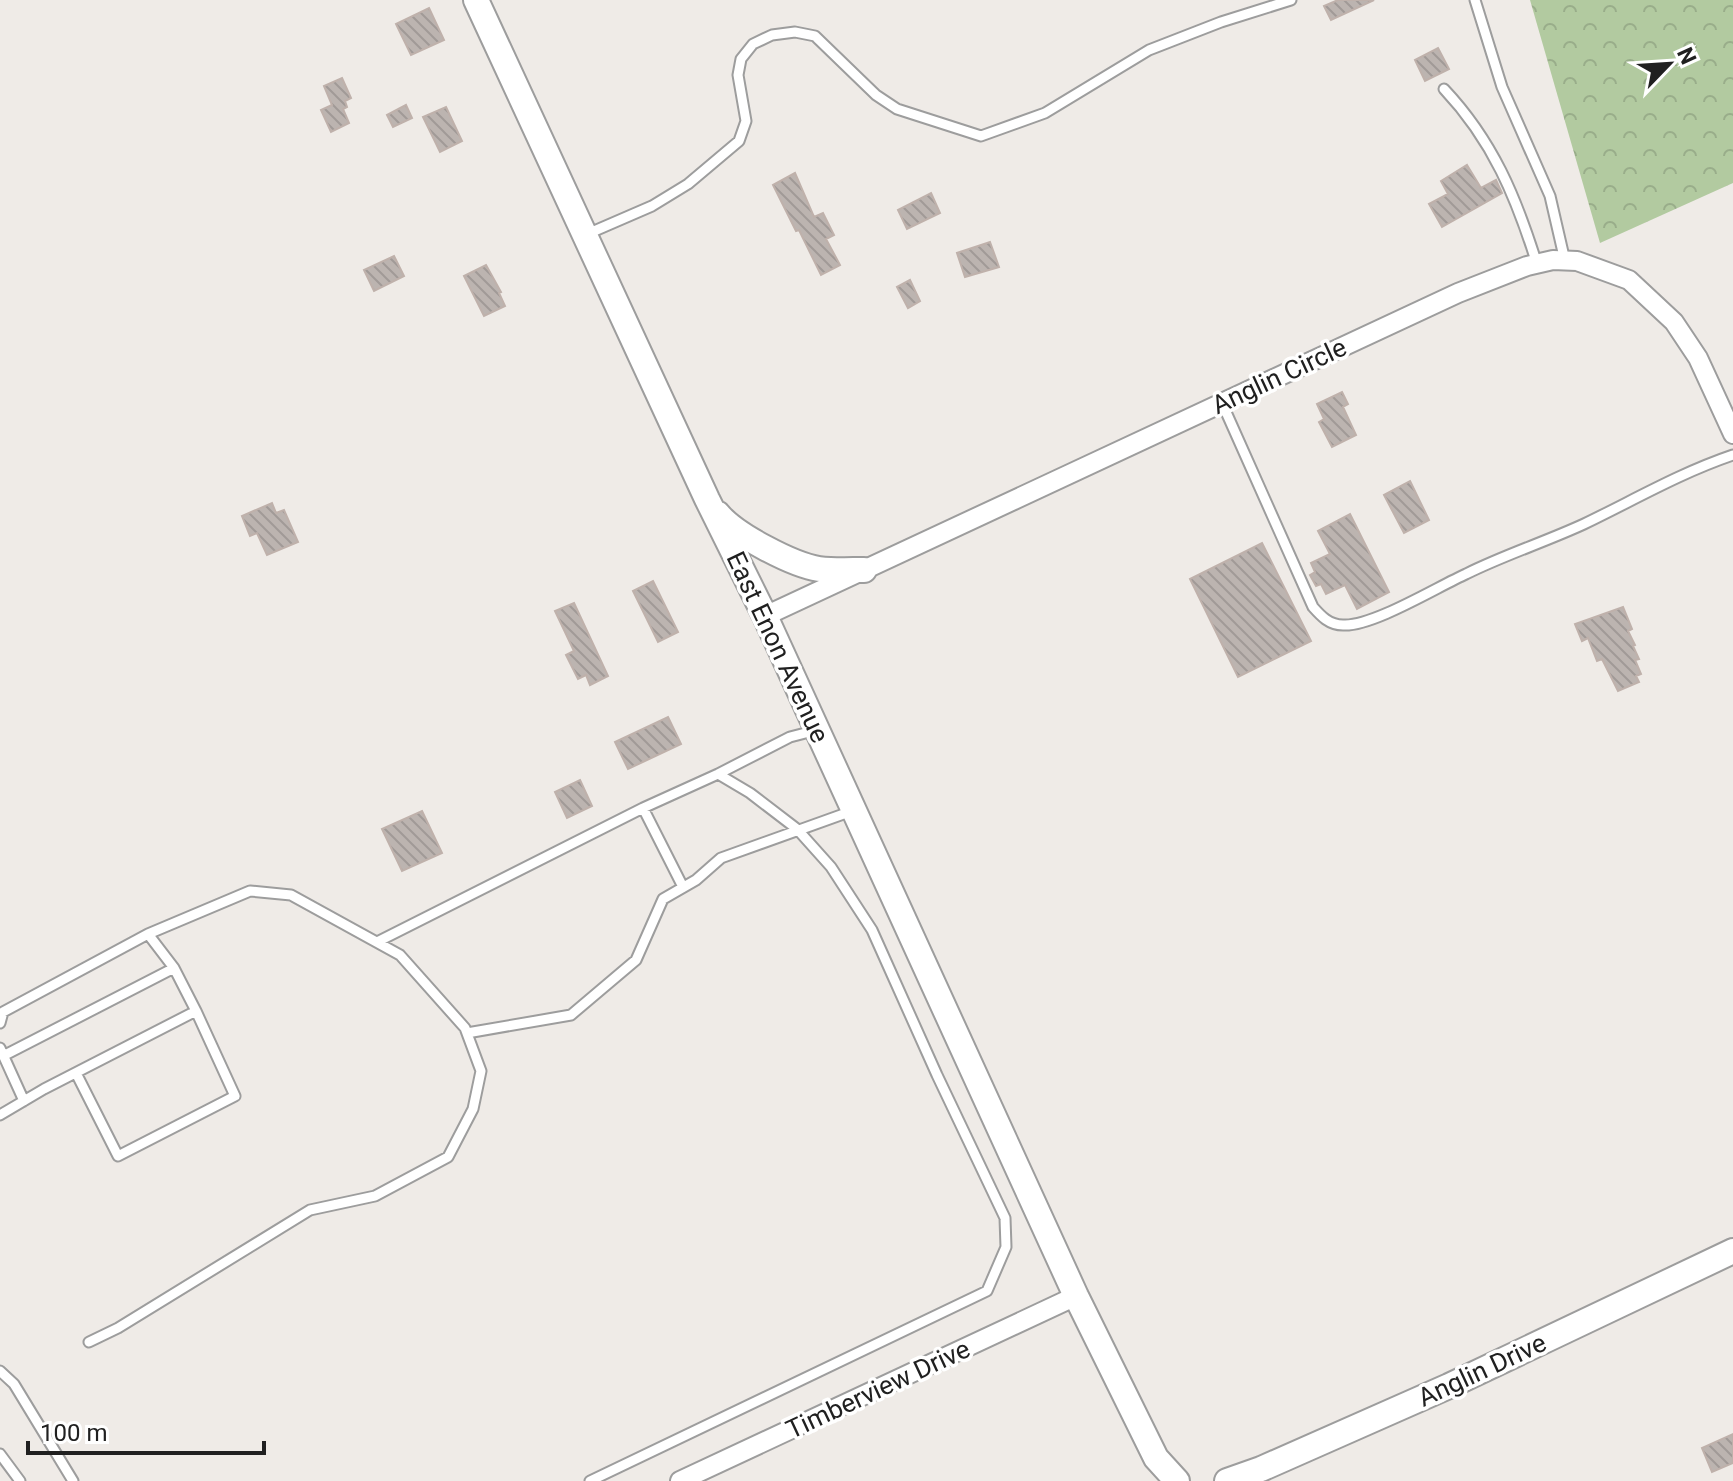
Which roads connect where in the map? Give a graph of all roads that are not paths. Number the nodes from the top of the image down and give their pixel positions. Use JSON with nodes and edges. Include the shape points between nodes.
{"nodes":[{"id":1,"x":476,"y":0,"type":"edge"},
{"id":2,"x":1291,"y":0,"type":"edge"},
{"id":3,"x":1475,"y":0,"type":"edge"},
{"id":4,"x":1444,"y":89,"type":"dead end"},
{"id":5,"x":585,"y":235,"type":"junction"},
{"id":6,"x":1565,"y":261,"type":"junction"},
{"id":7,"x":1537,"y":264,"type":"junction"},
{"id":8,"x":1222,"y":403,"type":"junction"},
{"id":9,"x":1733,"y":434,"type":"edge"},
{"id":10,"x":1733,"y":455,"type":"edge"},
{"id":11,"x":707,"y":499,"type":"junction"},
{"id":12,"x":864,"y":570,"type":"junction"},
{"id":13,"x":765,"y":616,"type":"junction"},
{"id":14,"x":817,"y":730,"type":"junction"},
{"id":15,"x":718,"y":774,"type":"junction"},
{"id":16,"x":643,"y":808,"type":"junction"},
{"id":17,"x":853,"y":810,"type":"junction"},
{"id":18,"x":797,"y":829,"type":"junction"},
{"id":19,"x":683,"y":887,"type":"junction"},
{"id":20,"x":148,"y":934,"type":"junction"},
{"id":21,"x":377,"y":942,"type":"junction"},
{"id":22,"x":174,"y":968,"type":"junction"},
{"id":23,"x":196,"y":1011,"type":"junction"},
{"id":24,"x":0,"y":1023,"type":"edge"},
{"id":25,"x":467,"y":1033,"type":"junction"},
{"id":26,"x":2,"y":1052,"type":"edge"},
{"id":27,"x":76,"y":1073,"type":"junction"},
{"id":28,"x":24,"y":1101,"type":"junction"},
{"id":29,"x":0,"y":1115,"type":"edge"},
{"id":30,"x":1733,"y":1251,"type":"edge"},
{"id":31,"x":1076,"y":1296,"type":"junction"},
{"id":32,"x":89,"y":1342,"type":"dead end"},
{"id":33,"x":0,"y":1371,"type":"edge"},
{"id":34,"x":0,"y":1454,"type":"edge"},
{"id":35,"x":20,"y":1481,"type":"edge"},
{"id":36,"x":73,"y":1481,"type":"edge"},
{"id":37,"x":590,"y":1481,"type":"edge"},
{"id":38,"x":680,"y":1481,"type":"edge"},
{"id":39,"x":1177,"y":1481,"type":"edge"},
{"id":40,"x":1227,"y":1481,"type":"edge"}],
"edges":[{"from":1,"to":5,"type":"street","name":"East Enon Avenue"},
{"from":2,"to":5,"type":"lane","via":[[1149,50],[1045,113],[981,136],[897,109],[815,36],[772,35],[753,44],[741,59],[738,75],[746,121],[739,141],[652,206]]},
{"from":3,"to":6,"type":"lane","via":[[1502,87],[1550,196]]},
{"from":4,"to":7,"type":"lane","via":[[1469,116],[1507,181]]},
{"from":5,"to":11,"type":"street","name":"East Enon Avenue"},
{"from":6,"to":7,"type":"street","name":"Anglin Circle"},
{"from":6,"to":9,"type":"street","name":"Anglin Circle","via":[[1629,280],[1674,322],[1698,358]]},
{"from":7,"to":8,"type":"street","name":"Anglin Circle","via":[[1458,293]]},
{"from":8,"to":10,"type":"lane","via":[[1313,607],[1331,623],[1342,625],[1360,624]]},
{"from":8,"to":12,"type":"street","name":"Anglin Circle"},
{"from":11,"to":12,"type":"street","via":[[725,523],[790,559],[818,569]]},
{"from":11,"to":13,"type":"street","name":"East Enon Avenue"},
{"from":12,"to":13,"type":"street","name":"Anglin Circle"},
{"from":13,"to":14,"type":"street","name":"East Enon Avenue"},
{"from":14,"to":15,"type":"lane","via":[[790,737]]},
{"from":14,"to":17,"type":"street","name":"East Enon Avenue"},
{"from":15,"to":16,"type":"lane"},
{"from":15,"to":18,"type":"lane"},
{"from":16,"to":19,"type":"lane"},
{"from":16,"to":21,"type":"lane"},
{"from":17,"to":18,"type":"lane"},
{"from":17,"to":31,"type":"street","name":"East Enon Avenue"},
{"from":18,"to":19,"type":"lane","via":[[721,858]]},
{"from":18,"to":37,"type":"lane","via":[[831,867],[872,930],[1005,1218],[1006,1247],[987,1291]]},
{"from":19,"to":25,"type":"lane","via":[[663,899],[636,960],[571,1015]]},
{"from":20,"to":21,"type":"lane","via":[[250,891],[291,895]]},
{"from":20,"to":22,"type":"lane"},
{"from":20,"to":24,"type":"lane","via":[[3,1012]]},
{"from":21,"to":25,"type":"lane","via":[[400,955]]},
{"from":22,"to":23,"type":"lane"},
{"from":22,"to":26,"type":"lane"},
{"from":23,"to":27,"type":"lane"},
{"from":23,"to":27,"type":"lane","via":[[235,1096],[209,1110],[118,1156]]},
{"from":25,"to":32,"type":"lane","via":[[481,1071],[473,1109],[448,1157],[375,1196],[310,1210]]},
{"from":26,"to":28,"type":"lane"},
{"from":27,"to":28,"type":"lane"},
{"from":28,"to":29,"type":"lane"},
{"from":30,"to":40,"type":"street","name":"Anglin Drive","via":[[1449,1386]]},
{"from":31,"to":38,"type":"street","name":"Timberview Drive"},
{"from":31,"to":39,"type":"street","name":"East Enon Avenue","via":[[1156,1458]]},
{"from":33,"to":36,"type":"lane","via":[[14,1384]]},
{"from":34,"to":35,"type":"lane"}]}
